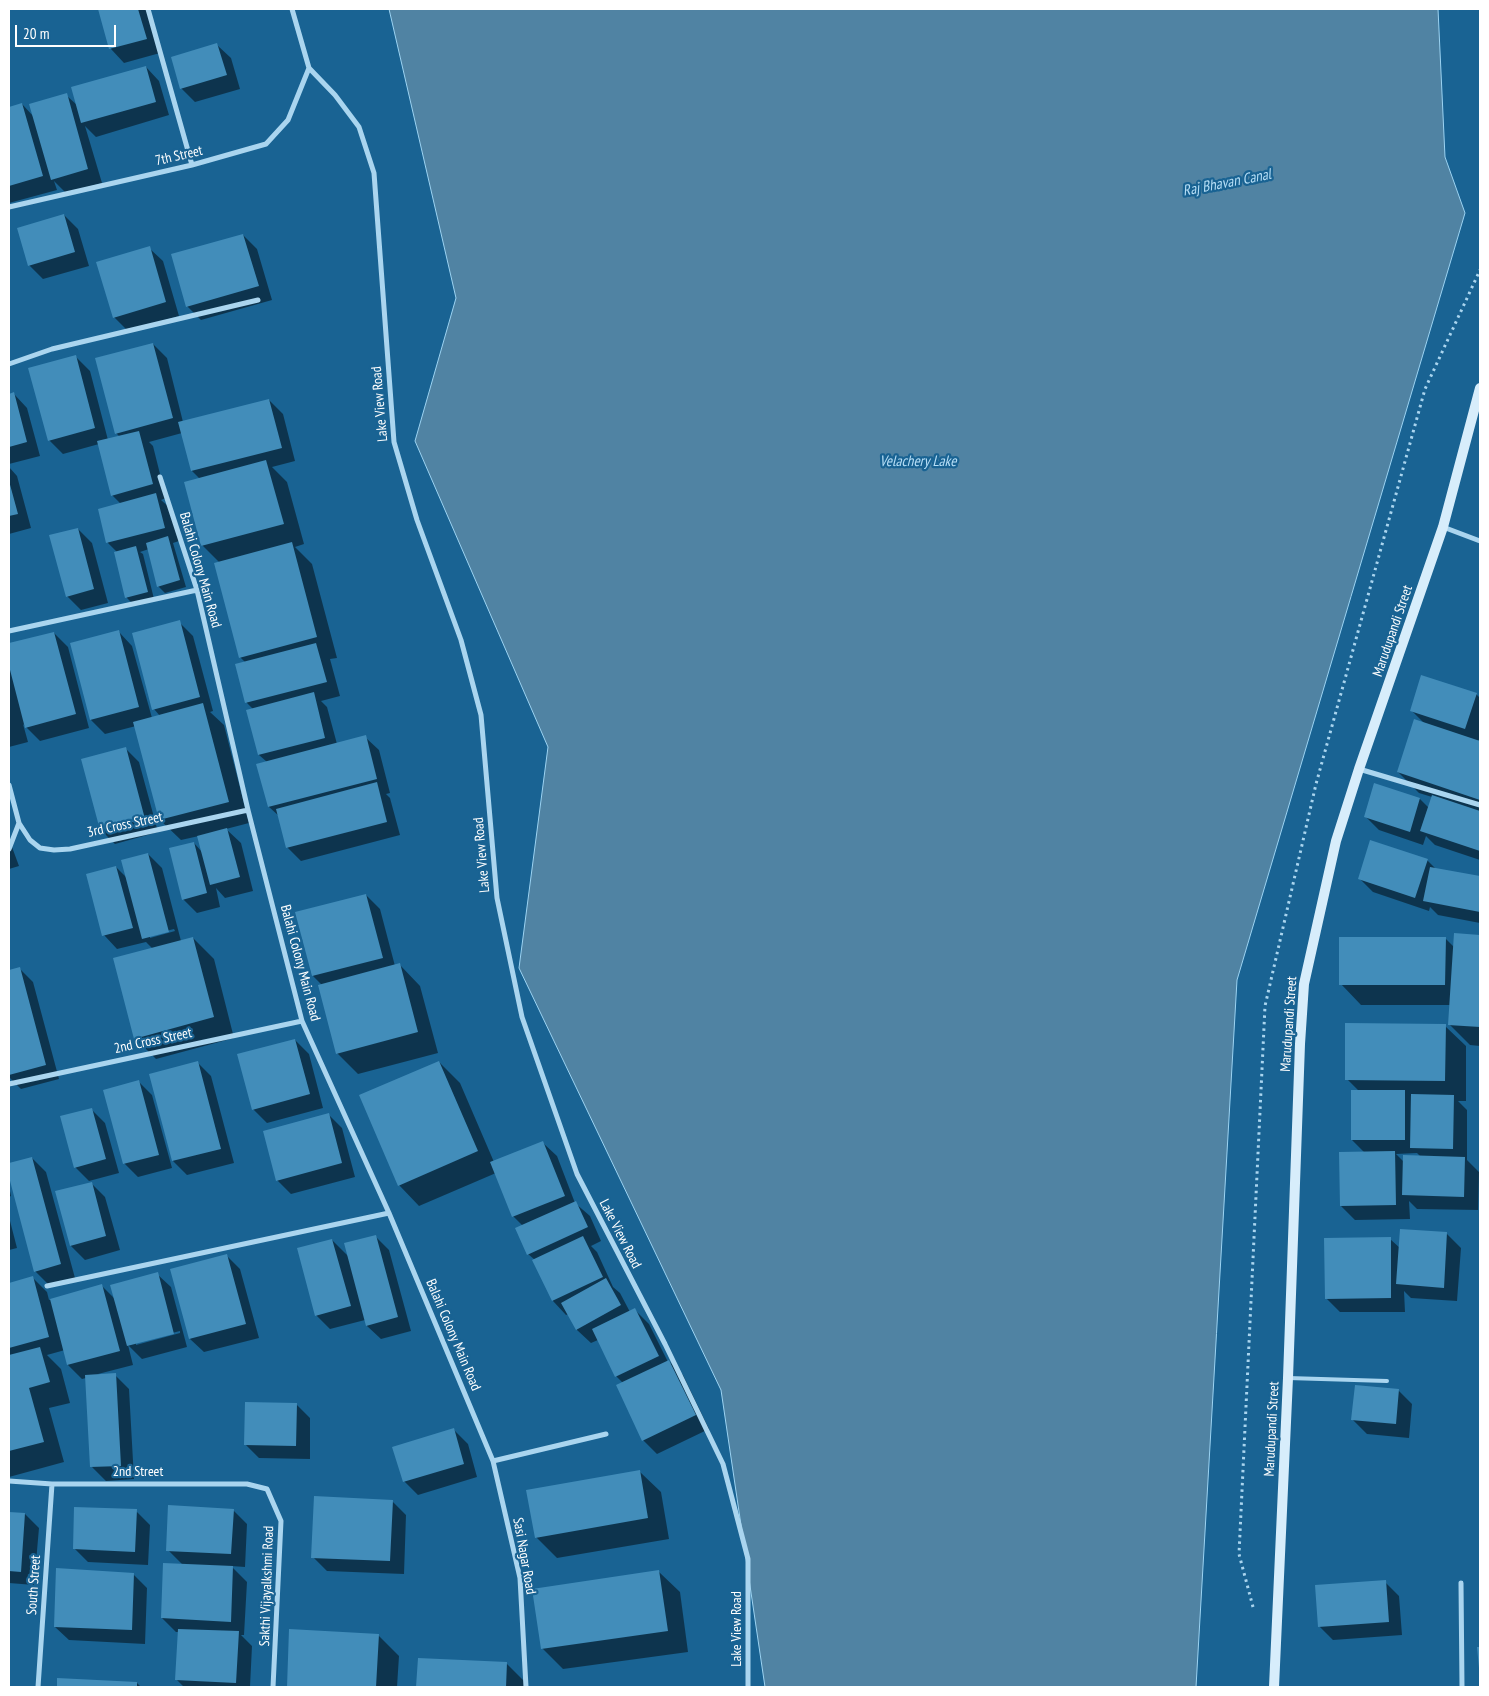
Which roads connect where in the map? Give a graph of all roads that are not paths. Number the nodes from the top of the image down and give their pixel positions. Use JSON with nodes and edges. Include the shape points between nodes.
{"nodes":[{"id":1,"x":148,"y":9,"type":"edge"},
{"id":2,"x":292,"y":9,"type":"edge"},
{"id":3,"x":309,"y":68,"type":"junction"},
{"id":4,"x":192,"y":165,"type":"junction"},
{"id":5,"x":9,"y":207,"type":"edge"},
{"id":6,"x":258,"y":300,"type":"dead end"},
{"id":7,"x":9,"y":364,"type":"edge"},
{"id":8,"x":1480,"y":388,"type":"edge"},
{"id":9,"x":160,"y":477,"type":"dead end"},
{"id":10,"x":1443,"y":527,"type":"junction"},
{"id":11,"x":1480,"y":541,"type":"edge"},
{"id":12,"x":197,"y":590,"type":"junction"},
{"id":13,"x":9,"y":631,"type":"edge"},
{"id":14,"x":1359,"y":769,"type":"junction"},
{"id":15,"x":9,"y":785,"type":"edge"},
{"id":16,"x":1480,"y":805,"type":"edge"},
{"id":17,"x":248,"y":810,"type":"junction"},
{"id":18,"x":18,"y":823,"type":"junction"},
{"id":19,"x":9,"y":849,"type":"edge"},
{"id":20,"x":302,"y":1021,"type":"junction"},
{"id":21,"x":9,"y":1084,"type":"edge"},
{"id":22,"x":389,"y":1213,"type":"junction"},
{"id":23,"x":47,"y":1286,"type":"dead end"},
{"id":24,"x":1288,"y":1378,"type":"junction"},
{"id":25,"x":1387,"y":1381,"type":"dead end"},
{"id":26,"x":606,"y":1434,"type":"dead end"},
{"id":27,"x":493,"y":1460,"type":"junction"},
{"id":28,"x":9,"y":1481,"type":"edge"},
{"id":29,"x":52,"y":1484,"type":"junction"},
{"id":30,"x":267,"y":1489,"type":"joint"},
{"id":31,"x":1462,"y":1584,"type":"dead end"},
{"id":32,"x":38,"y":1687,"type":"edge"},
{"id":33,"x":273,"y":1687,"type":"edge"},
{"id":34,"x":526,"y":1687,"type":"edge"},
{"id":35,"x":748,"y":1687,"type":"edge"},
{"id":36,"x":1274,"y":1687,"type":"edge"},
{"id":37,"x":1462,"y":1687,"type":"edge"}],
"edges":[{"from":1,"to":4,"type":"street"},
{"from":2,"to":3,"type":"street","name":"Lake View Road"},
{"from":3,"to":4,"type":"street","name":"7th Street","via":[[288,120],[266,144]]},
{"from":3,"to":35,"type":"street","name":"Lake View Road","via":[[359,127],[374,173],[394,442],[417,520],[461,640],[481,715],[497,898],[522,1016],[576,1174],[665,1344],[723,1464],[748,1559]]},
{"from":4,"to":5,"type":"street","name":"7th Street"},
{"from":6,"to":7,"type":"street","via":[[52,349]]},
{"from":8,"to":10,"type":"street","name":"Marudupandi Street"},
{"from":9,"to":12,"type":"street","name":"Balahi Colony Main Road"},
{"from":10,"to":11,"type":"street"},
{"from":10,"to":14,"type":"street","name":"Marudupandi Street"},
{"from":12,"to":13,"type":"street"},
{"from":12,"to":17,"type":"street","name":"Balahi Colony Main Road"},
{"from":14,"to":16,"type":"street"},
{"from":14,"to":24,"type":"street","name":"Marudupandi Street","via":[[1336,841],[1304,984]]},
{"from":15,"to":18,"type":"street"},
{"from":17,"to":18,"type":"street","name":"3rd Cross Street","via":[[54,850],[40,848]]},
{"from":17,"to":20,"type":"street","name":"Balahi Colony Main Road"},
{"from":18,"to":19,"type":"street"},
{"from":20,"to":21,"type":"street","name":"2nd Cross Street"},
{"from":20,"to":22,"type":"street","name":"Balahi Colony Main Road"},
{"from":22,"to":23,"type":"street"},
{"from":22,"to":27,"type":"street","name":"Balahi Colony Main Road"},
{"from":24,"to":25,"type":"lane"},
{"from":24,"to":36,"type":"street","name":"Marudupandi Street"},
{"from":26,"to":27,"type":"street"},
{"from":27,"to":34,"type":"street","name":"Sasi Nagar Road","via":[[520,1578]]},
{"from":28,"to":29,"type":"street","name":"2nd Street"},
{"from":29,"to":30,"type":"street","name":"2nd Street","via":[[247,1484]]},
{"from":29,"to":32,"type":"street","name":"South Street"},
{"from":30,"to":33,"type":"street","name":"Sakthi Vijayalkshmi Road","via":[[281,1521]]},
{"from":31,"to":37,"type":"street"}]}
